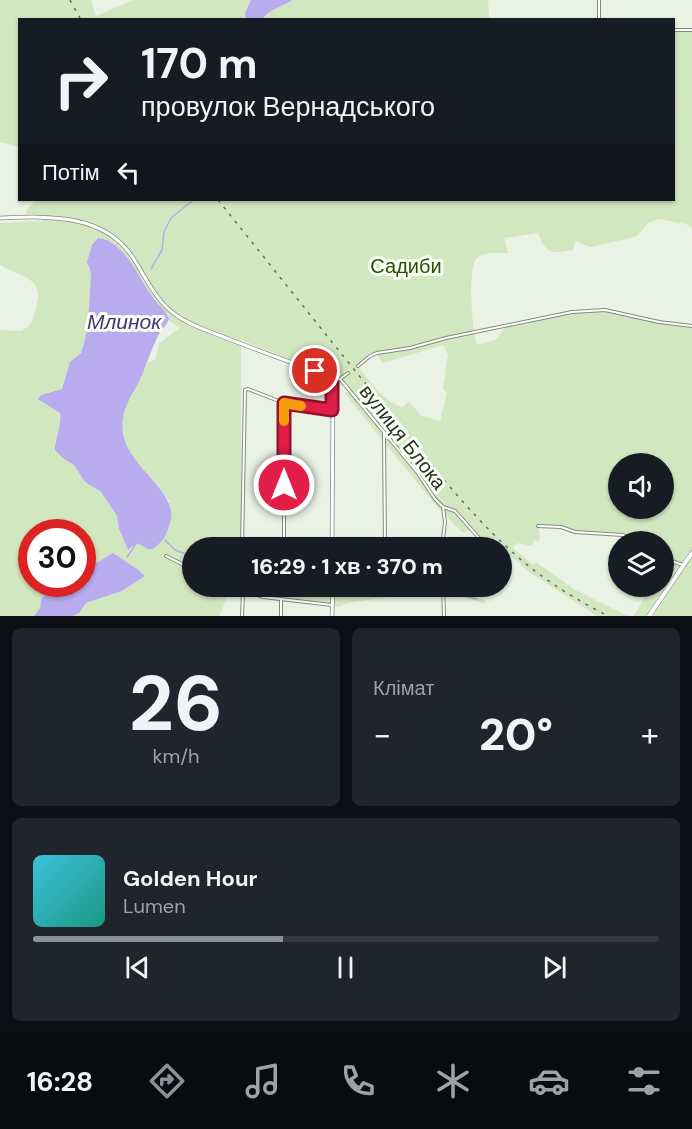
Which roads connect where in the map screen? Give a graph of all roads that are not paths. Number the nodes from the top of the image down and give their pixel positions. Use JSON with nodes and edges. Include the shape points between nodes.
{"nodes":[{"id":1,"x":599,"y":0,"type":"edge"},
{"id":2,"x":599,"y":18,"type":"edge"},
{"id":3,"x":675,"y":30,"type":"edge"},
{"id":4,"x":692,"y":30,"type":"edge"},
{"id":5,"x":0,"y":218,"type":"edge"},
{"id":6,"x":692,"y":326,"type":"edge"},
{"id":7,"x":358,"y":366,"type":"dead end"},
{"id":8,"x":348,"y":373,"type":"dead end"},
{"id":9,"x":340,"y":379,"type":"junction"},
{"id":10,"x":330,"y":380,"type":"junction"},
{"id":11,"x":284,"y":403,"type":"junction"},
{"id":12,"x":332,"y":410,"type":"junction"},
{"id":13,"x":384,"y":432,"type":"junction"},
{"id":14,"x":442,"y":507,"type":"junction"},
{"id":15,"x":538,"y":526,"type":"dead end"},
{"id":16,"x":608,"y":534,"type":"edge"},
{"id":17,"x":242,"y":537,"type":"edge"},
{"id":18,"x":284,"y":537,"type":"edge"},
{"id":19,"x":332,"y":537,"type":"edge"},
{"id":20,"x":385,"y":537,"type":"edge"},
{"id":21,"x":443,"y":537,"type":"edge"},
{"id":22,"x":479,"y":537,"type":"edge"},
{"id":23,"x":692,"y":553,"type":"edge"},
{"id":24,"x":166,"y":556,"type":"dead end"},
{"id":25,"x":674,"y":562,"type":"edge"},
{"id":26,"x":182,"y":564,"type":"edge"},
{"id":27,"x":683,"y":565,"type":"junction"},
{"id":28,"x":243,"y":597,"type":"edge"},
{"id":29,"x":270,"y":597,"type":"edge"},
{"id":30,"x":332,"y":597,"type":"edge"},
{"id":31,"x":443,"y":597,"type":"edge"},
{"id":32,"x":281,"y":599,"type":"junction"},
{"id":33,"x":332,"y":605,"type":"junction"},
{"id":34,"x":242,"y":616,"type":"edge"},
{"id":35,"x":281,"y":616,"type":"edge"},
{"id":36,"x":332,"y":616,"type":"edge"},
{"id":37,"x":444,"y":616,"type":"edge"},
{"id":38,"x":649,"y":616,"type":"edge"}],
"edges":[{"from":1,"to":2,"type":"street"},
{"from":3,"to":4,"type":"street"},
{"from":5,"to":10,"type":"street","via":[[61,219],[87,222],[105,230],[129,250],[158,298],[174,315]]},
{"from":6,"to":7,"type":"street","via":[[605,310],[584,311],[377,353]]},
{"from":8,"to":9,"type":"street"},
{"from":9,"to":10,"type":"street"},
{"from":9,"to":13,"type":"street","name":"вулиця Блока"},
{"from":10,"to":12,"type":"street"},
{"from":11,"to":12,"type":"street"},
{"from":11,"to":17,"type":"street","via":[[245,390]]},
{"from":11,"to":18,"type":"street"},
{"from":12,"to":19,"type":"street"},
{"from":13,"to":14,"type":"street","name":"вулиця Блока"},
{"from":13,"to":20,"type":"street"},
{"from":14,"to":21,"type":"street","name":"вулиця Блока"},
{"from":14,"to":22,"type":"street","via":[[455,511]]},
{"from":15,"to":16,"type":"street"},
{"from":23,"to":27,"type":"main road"},
{"from":24,"to":26,"type":"street"},
{"from":25,"to":27,"type":"street"},
{"from":27,"to":38,"type":"main road"},
{"from":28,"to":34,"type":"street"},
{"from":29,"to":32,"type":"street"},
{"from":30,"to":33,"type":"street"},
{"from":31,"to":37,"type":"street"},
{"from":32,"to":33,"type":"street"},
{"from":32,"to":35,"type":"street"},
{"from":33,"to":36,"type":"street"}]}
